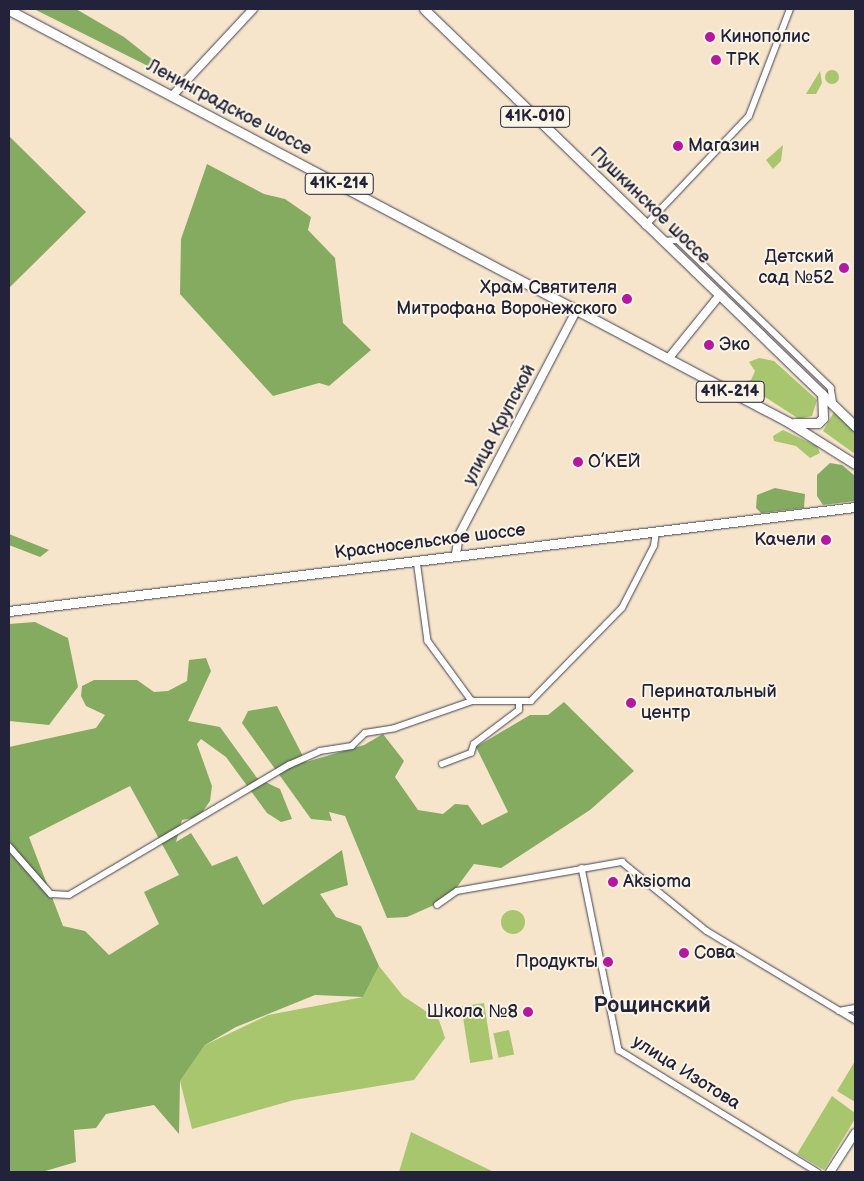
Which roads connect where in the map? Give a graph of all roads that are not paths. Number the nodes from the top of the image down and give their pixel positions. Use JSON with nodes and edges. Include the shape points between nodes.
{"nodes":[{"id":1,"x":253,"y":9,"type":"edge"},
{"id":2,"x":424,"y":9,"type":"edge"},
{"id":3,"x":790,"y":9,"type":"edge"},
{"id":4,"x":9,"y":10,"type":"edge"},
{"id":5,"x":172,"y":96,"type":"junction"},
{"id":6,"x":645,"y":226,"type":"junction"},
{"id":7,"x":662,"y":241,"type":"junction"},
{"id":8,"x":719,"y":296,"type":"junction"},
{"id":9,"x":576,"y":311,"type":"junction"},
{"id":10,"x":668,"y":359,"type":"junction"},
{"id":11,"x":822,"y":394,"type":"junction"},
{"id":12,"x":834,"y":405,"type":"junction"},
{"id":13,"x":788,"y":422,"type":"junction"},
{"id":14,"x":855,"y":426,"type":"edge"},
{"id":15,"x":834,"y":450,"type":"junction"},
{"id":16,"x":855,"y":464,"type":"edge"},
{"id":17,"x":855,"y":470,"type":"edge"},
{"id":18,"x":855,"y":507,"type":"edge"},
{"id":19,"x":656,"y":531,"type":"junction"},
{"id":20,"x":456,"y":554,"type":"junction"},
{"id":21,"x":417,"y":560,"type":"junction"},
{"id":22,"x":9,"y":610,"type":"edge"},
{"id":23,"x":472,"y":701,"type":"junction"},
{"id":24,"x":519,"y":702,"type":"junction"},
{"id":25,"x":442,"y":764,"type":"dead end"},
{"id":26,"x":9,"y":846,"type":"edge"},
{"id":27,"x":582,"y":868,"type":"junction"},
{"id":28,"x":437,"y":905,"type":"dead end"},
{"id":29,"x":855,"y":1008,"type":"edge"},
{"id":30,"x":839,"y":1011,"type":"junction"},
{"id":31,"x":855,"y":1020,"type":"edge"},
{"id":32,"x":855,"y":1133,"type":"edge"},
{"id":33,"x":817,"y":1172,"type":"edge"},
{"id":34,"x":830,"y":1172,"type":"edge"}],
"edges":[{"from":1,"to":5,"type":"street"},
{"from":2,"to":6,"type":"main road","name":"Пушкинское шоссе","number":"41К-010"},
{"from":3,"to":6,"type":"street","via":[[748,116]]},
{"from":4,"to":5,"type":"main road","name":"Ленинградское шоссе","number":"41К-214"},
{"from":5,"to":9,"type":"main road","name":"Ленинградское шоссе","number":"41К-214"},
{"from":6,"to":7,"type":"main road","name":"Пушкинское шоссе","number":"41К-010"},
{"from":7,"to":8,"type":"main road","name":"Пушкинское шоссе","number":"41К-010"},
{"from":7,"to":12,"type":"street","via":[[678,240],[831,388]]},
{"from":8,"to":10,"type":"street"},
{"from":8,"to":11,"type":"main road","name":"Пушкинское шоссе","number":"41К-010"},
{"from":9,"to":10,"type":"main road","name":"Ленинградское шоссе","number":"41К-214"},
{"from":9,"to":20,"type":"street","name":"улица Крупской","via":[[460,535]]},
{"from":10,"to":13,"type":"main road","name":"Ленинградское шоссе","number":"41К-214"},
{"from":11,"to":12,"type":"main road","name":"Пушкинское шоссе","number":"41К-010"},
{"from":11,"to":13,"type":"main road","via":[[825,407],[818,423]]},
{"from":12,"to":14,"type":"main road","name":"Пушкинское шоссе","number":"41К-010"},
{"from":13,"to":15,"type":"main road","name":"Ленинградское шоссе","number":"41К-214"},
{"from":15,"to":16,"type":"main road","name":"Ленинградское шоссе","number":"41К-214"},
{"from":15,"to":17,"type":"main road"},
{"from":18,"to":19,"type":"main road","name":"Красносельское шоссе"},
{"from":19,"to":20,"type":"main road","name":"Красносельское шоссе"},
{"from":19,"to":24,"type":"street","via":[[654,546],[622,608],[549,682],[539,697]]},
{"from":20,"to":21,"type":"main road","name":"Красносельское шоссе"},
{"from":21,"to":22,"type":"main road","name":"Красносельское шоссе"},
{"from":21,"to":23,"type":"street","via":[[428,641]]},
{"from":23,"to":24,"type":"street"},
{"from":23,"to":26,"type":"street","via":[[395,728],[365,733],[352,746],[320,751],[289,765],[69,895],[51,894]]},
{"from":24,"to":25,"type":"street","via":[[519,710],[474,744],[471,753]]},
{"from":27,"to":28,"type":"street","via":[[457,892]]},
{"from":27,"to":30,"type":"street","via":[[622,862],[708,931]]},
{"from":27,"to":33,"type":"street","name":"улица Изотова","via":[[619,1050]]},
{"from":29,"to":30,"type":"street"},
{"from":30,"to":31,"type":"street"},
{"from":32,"to":34,"type":"street"}]}
